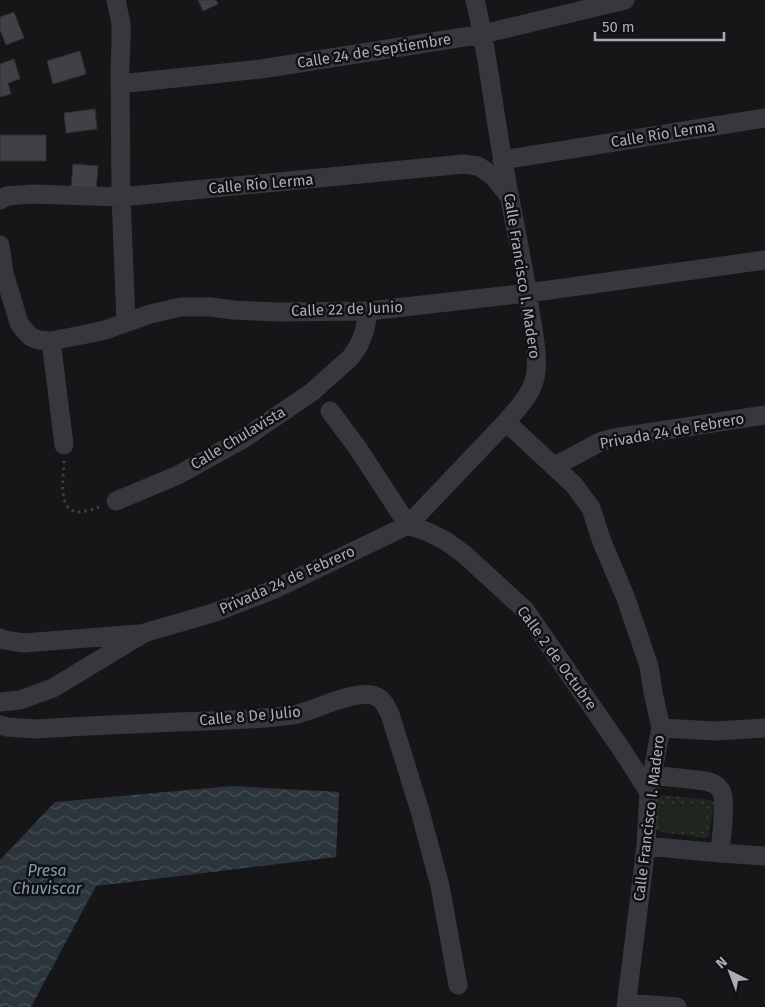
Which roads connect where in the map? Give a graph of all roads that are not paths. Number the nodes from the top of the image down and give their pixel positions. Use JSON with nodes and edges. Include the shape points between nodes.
{"nodes":[{"id":1,"x":116,"y":0,"type":"edge"},
{"id":2,"x":475,"y":0,"type":"edge"},
{"id":3,"x":625,"y":0,"type":"edge"},
{"id":4,"x":483,"y":34,"type":"junction"},
{"id":5,"x":120,"y":84,"type":"junction"},
{"id":6,"x":765,"y":118,"type":"edge"},
{"id":7,"x":502,"y":160,"type":"junction"},
{"id":8,"x":121,"y":197,"type":"junction"},
{"id":9,"x":510,"y":197,"type":"junction"},
{"id":10,"x":0,"y":200,"type":"edge"},
{"id":11,"x":0,"y":245,"type":"edge"},
{"id":12,"x":765,"y":260,"type":"edge"},
{"id":13,"x":528,"y":293,"type":"junction"},
{"id":14,"x":369,"y":311,"type":"junction"},
{"id":15,"x":126,"y":322,"type":"junction"},
{"id":16,"x":51,"y":341,"type":"junction"},
{"id":17,"x":330,"y":411,"type":"dead end"},
{"id":18,"x":765,"y":415,"type":"edge"},
{"id":19,"x":506,"y":422,"type":"junction"},
{"id":20,"x":64,"y":445,"type":"road end"},
{"id":21,"x":555,"y":466,"type":"junction"},
{"id":22,"x":116,"y":501,"type":"road end"},
{"id":23,"x":408,"y":525,"type":"junction"},
{"id":24,"x":144,"y":633,"type":"junction"},
{"id":25,"x":0,"y":638,"type":"edge"},
{"id":26,"x":0,"y":702,"type":"edge"},
{"id":27,"x":0,"y":725,"type":"edge"},
{"id":28,"x":660,"y":728,"type":"junction"},
{"id":29,"x":765,"y":728,"type":"edge"},
{"id":30,"x":650,"y":784,"type":"junction"},
{"id":31,"x":646,"y":846,"type":"junction"},
{"id":32,"x":720,"y":853,"type":"junction"},
{"id":33,"x":765,"y":856,"type":"edge"},
{"id":34,"x":458,"y":984,"type":"dead end"},
{"id":35,"x":626,"y":1005,"type":"edge"},
{"id":36,"x":677,"y":1007,"type":"edge"}],
"edges":[{"from":1,"to":5,"type":"street","via":[[121,24]]},
{"from":2,"to":4,"type":"street","name":"Calle Francisco I. Madero"},
{"from":3,"to":4,"type":"street","name":"Calle 24 de Septiembre"},
{"from":4,"to":5,"type":"street","name":"Calle 24 de Septiembre","via":[[261,69]]},
{"from":4,"to":7,"type":"street","name":"Calle Francisco I. Madero"},
{"from":5,"to":8,"type":"street"},
{"from":6,"to":7,"type":"street","name":"Calle Río Lerma"},
{"from":7,"to":9,"type":"street","name":"Calle Francisco I. Madero"},
{"from":8,"to":9,"type":"street","name":"Calle Río Lerma","via":[[464,164],[478,166],[492,175]]},
{"from":8,"to":10,"type":"street","name":"Calle Río Lerma","via":[[33,194],[7,196]]},
{"from":8,"to":15,"type":"street"},
{"from":9,"to":13,"type":"street","name":"Calle Francisco I. Madero"},
{"from":11,"to":16,"type":"street","name":"Calle 22 de Junio","via":[[4,273],[19,322],[31,337]]},
{"from":12,"to":13,"type":"street","name":"Calle 22 de Junio"},
{"from":13,"to":14,"type":"street","name":"Calle 22 de Junio"},
{"from":13,"to":19,"type":"street","name":"Calle Francisco I. Madero","via":[[536,347],[535,379],[530,391]]},
{"from":14,"to":15,"type":"street","name":"Calle 22 de Junio","via":[[279,312],[181,307]]},
{"from":14,"to":22,"type":"street","name":"Calle Chulavista","via":[[359,345],[351,357],[312,392],[243,438],[178,475]]},
{"from":15,"to":16,"type":"street","name":"Calle 22 de Junio","via":[[105,330]]},
{"from":16,"to":20,"type":"street"},
{"from":17,"to":23,"type":"street"},
{"from":18,"to":21,"type":"street","name":"Privada 24 de Febrero","via":[[614,438]]},
{"from":19,"to":21,"type":"street","name":"Calle Francisco I. Madero"},
{"from":19,"to":23,"type":"street"},
{"from":21,"to":28,"type":"street","name":"Calle Francisco I. Madero","via":[[591,508],[649,666]]},
{"from":23,"to":24,"type":"street","name":"Privada 24 de Febrero","via":[[275,589],[216,612]]},
{"from":23,"to":30,"type":"street","name":"Calle 2 de Octubre","via":[[458,550],[525,610],[622,750]]},
{"from":24,"to":25,"type":"street","via":[[24,643]]},
{"from":24,"to":26,"type":"street","name":"Privada 24 de Febrero","via":[[53,688],[20,700]]},
{"from":27,"to":34,"type":"street","name":"Calle 8 De Julio","via":[[36,729],[238,720],[294,715],[364,694],[379,698],[390,714],[420,811],[440,886]]},
{"from":28,"to":29,"type":"street","via":[[716,731]]},
{"from":28,"to":30,"type":"street","name":"Calle Francisco I. Madero"},
{"from":30,"to":31,"type":"street","name":"Calle Francisco I. Madero"},
{"from":30,"to":32,"type":"street","via":[[715,783],[724,802]]},
{"from":31,"to":32,"type":"street"},
{"from":31,"to":35,"type":"street","name":"Calle Francisco I. Madero"},
{"from":32,"to":33,"type":"street"},
{"from":35,"to":36,"type":"street"}]}
